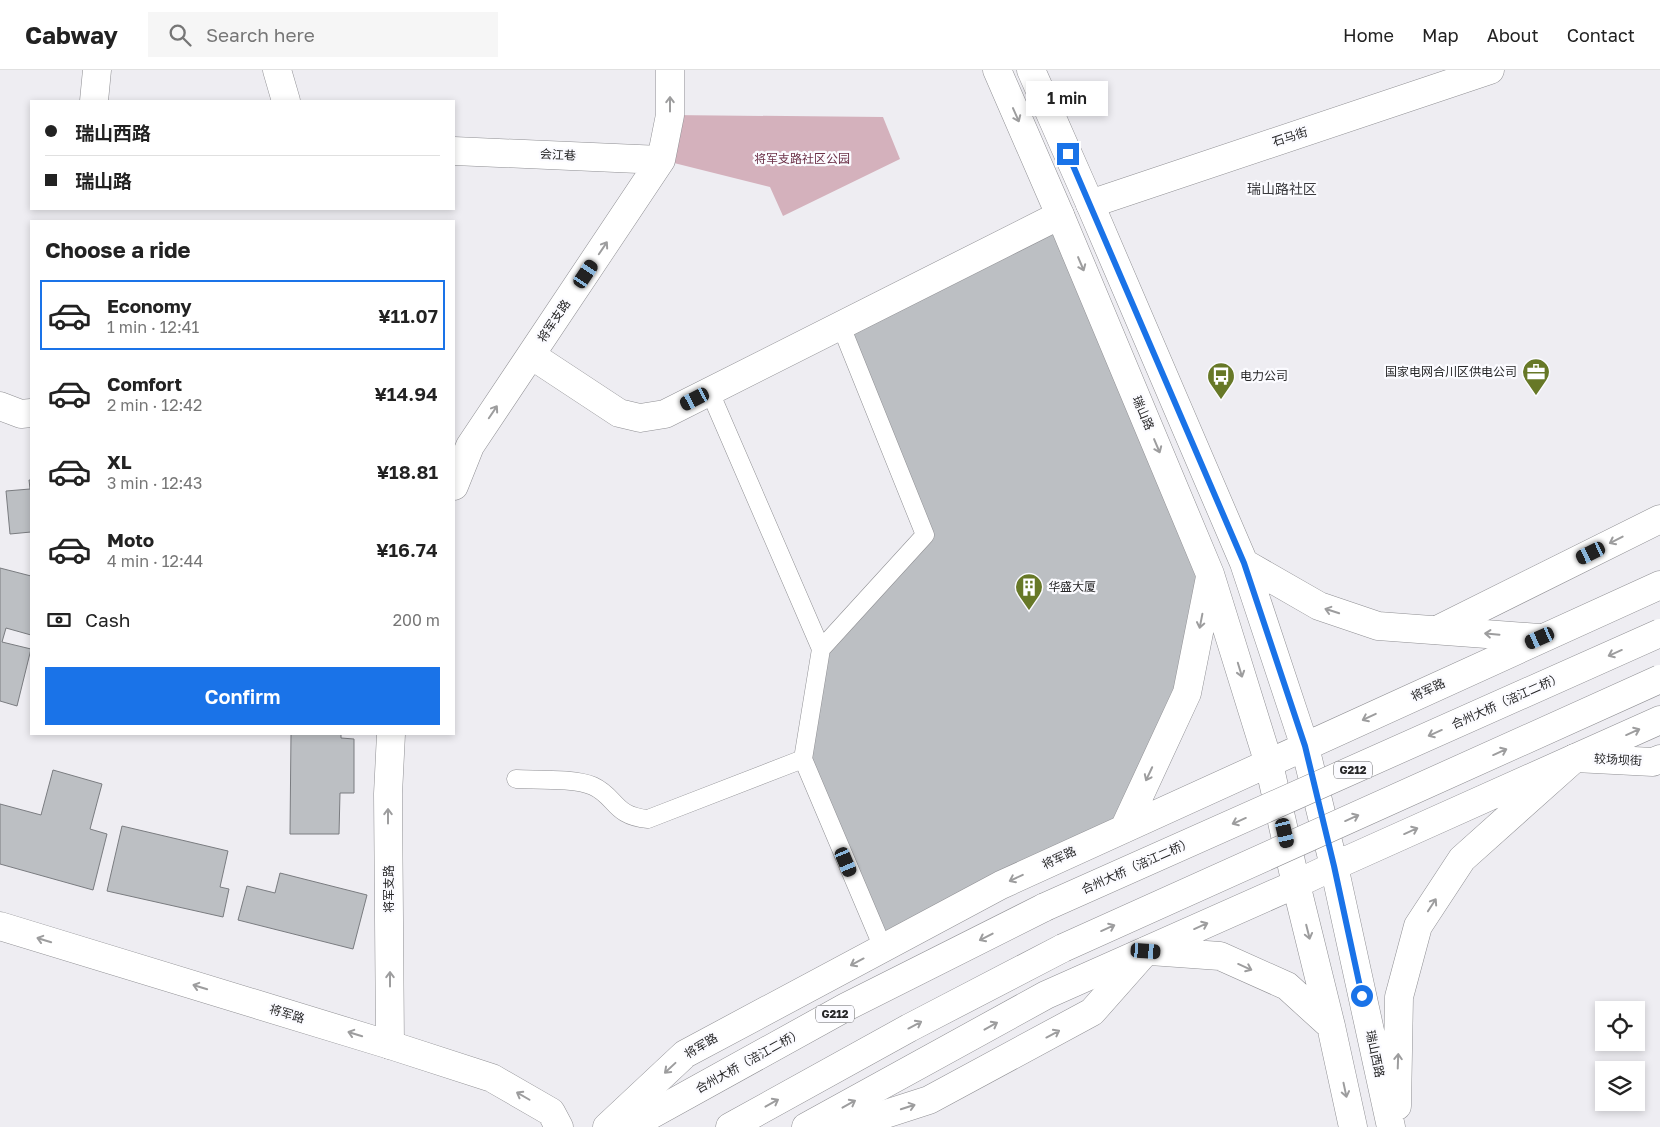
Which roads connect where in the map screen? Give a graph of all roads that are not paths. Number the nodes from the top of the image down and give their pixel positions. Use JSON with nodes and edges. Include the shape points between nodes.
{"nodes":[{"id":1,"x":97,"y":70,"type":"edge"},
{"id":2,"x":276,"y":70,"type":"edge"},
{"id":3,"x":670,"y":70,"type":"edge"},
{"id":4,"x":997,"y":70,"type":"edge"},
{"id":5,"x":1031,"y":70,"type":"edge"},
{"id":6,"x":1490,"y":70,"type":"edge"},
{"id":7,"x":94,"y":100,"type":"edge"},
{"id":8,"x":286,"y":100,"type":"edge"},
{"id":9,"x":455,"y":151,"type":"edge"},
{"id":10,"x":662,"y":160,"type":"junction"},
{"id":11,"x":1090,"y":204,"type":"junction"},
{"id":12,"x":1060,"y":215,"type":"junction"},
{"id":13,"x":841,"y":326,"type":"junction"},
{"id":14,"x":531,"y":355,"type":"junction"},
{"id":15,"x":710,"y":392,"type":"junction"},
{"id":16,"x":0,"y":406,"type":"edge"},
{"id":17,"x":30,"y":413,"type":"edge"},
{"id":18,"x":462,"y":442,"type":"edge"},
{"id":19,"x":455,"y":480,"type":"edge"},
{"id":20,"x":1660,"y":519,"type":"edge"},
{"id":21,"x":1244,"y":563,"type":"junction"},
{"id":22,"x":1210,"y":574,"type":"junction"},
{"id":23,"x":1660,"y":585,"type":"edge"},
{"id":24,"x":1437,"y":630,"type":"junction"},
{"id":25,"x":1660,"y":633,"type":"edge"},
{"id":26,"x":1540,"y":638,"type":"junction"},
{"id":27,"x":821,"y":649,"type":"junction"},
{"id":28,"x":1660,"y":679,"type":"edge"},
{"id":29,"x":1660,"y":720,"type":"edge"},
{"id":30,"x":391,"y":735,"type":"edge"},
{"id":31,"x":1305,"y":746,"type":"junction"},
{"id":32,"x":1575,"y":758,"type":"junction"},
{"id":33,"x":1660,"y":758,"type":"edge"},
{"id":34,"x":802,"y":759,"type":"junction"},
{"id":35,"x":1269,"y":764,"type":"junction"},
{"id":36,"x":516,"y":779,"type":"dead end"},
{"id":37,"x":1124,"y":828,"type":"junction"},
{"id":38,"x":1334,"y":866,"type":"junction"},
{"id":39,"x":1296,"y":884,"type":"junction"},
{"id":40,"x":0,"y":926,"type":"edge"},
{"id":41,"x":883,"y":948,"type":"junction"},
{"id":42,"x":1146,"y":951,"type":"junction"},
{"id":43,"x":1331,"y":1026,"type":"junction"},
{"id":44,"x":390,"y":1045,"type":"junction"},
{"id":45,"x":559,"y":1127,"type":"edge"},
{"id":46,"x":607,"y":1127,"type":"edge"},
{"id":47,"x":629,"y":1127,"type":"edge"},
{"id":48,"x":730,"y":1127,"type":"edge"},
{"id":49,"x":806,"y":1127,"type":"edge"},
{"id":50,"x":845,"y":1127,"type":"edge"},
{"id":51,"x":1353,"y":1127,"type":"edge"},
{"id":52,"x":1391,"y":1127,"type":"edge"},
{"id":53,"x":1396,"y":1127,"type":"edge"}],
"edges":[{"from":1,"to":7,"type":"main road"},
{"from":2,"to":8,"type":"main road"},
{"from":10,"to":3,"type":"main road","name":"将军支路","one_way":true,"via":[[670,116]]},
{"from":4,"to":12,"type":"main road","name":"瑞山路","one_way":true},
{"from":5,"to":11,"type":"main road"},
{"from":6,"to":11,"type":"main road","name":"石马街"},
{"from":9,"to":10,"type":"main road","name":"会江巷"},
{"from":14,"to":10,"type":"main road","name":"将军支路","one_way":true},
{"from":11,"to":21,"type":"main road"},
{"from":12,"to":13,"type":"main road"},
{"from":12,"to":22,"type":"main road","name":"瑞山路","one_way":true},
{"from":13,"to":15,"type":"main road"},
{"from":13,"to":27,"type":"lane","via":[[925,535]]},
{"from":14,"to":15,"type":"main road","via":[[619,413],[640,418],[665,414]]},
{"from":18,"to":14,"type":"main road","name":"将军支路","one_way":true},
{"from":15,"to":27,"type":"lane"},
{"from":16,"to":17,"type":"main road","via":[[21,414]]},
{"from":18,"to":19,"type":"main road","name":"将军支路"},
{"from":20,"to":24,"type":"main road","one_way":true},
{"from":24,"to":21,"type":"main road","one_way":true,"via":[[1378,626],[1320,606]]},
{"from":21,"to":31,"type":"main road"},
{"from":22,"to":35,"type":"main road","name":"瑞山路","one_way":true},
{"from":22,"to":37,"type":"main road","one_way":true,"via":[[1187,693]]},
{"from":23,"to":26,"type":"main road","name":"将军路"},
{"from":26,"to":24,"type":"main road","one_way":true},
{"from":25,"to":47,"type":"main road","name":"合州大桥（涪江二桥）","number":"G212","one_way":true,"bridge":true,"via":[[1045,907],[846,1007]]},
{"from":26,"to":31,"type":"main road","name":"将军路","one_way":true},
{"from":27,"to":34,"type":"lane"},
{"from":48,"to":28,"type":"main road","one_way":true,"bridge":true,"via":[[1063,948]]},
{"from":32,"to":29,"type":"main road","one_way":true},
{"from":44,"to":30,"type":"main road","name":"将军支路","one_way":true,"via":[[388,794]]},
{"from":31,"to":35,"type":"main road","name":"将军路"},
{"from":31,"to":38,"type":"main road","name":"瑞山西路"},
{"from":32,"to":33,"type":"main road","name":"较场坝街","via":[[1653,762]]},
{"from":38,"to":32,"type":"main road","one_way":true},
{"from":53,"to":32,"type":"main road","one_way":true,"via":[[1399,997],[1418,926],[1462,859]]},
{"from":34,"to":36,"type":"lane","via":[[648,819],[634,818],[620,810],[593,786],[578,782]]},
{"from":34,"to":41,"type":"lane"},
{"from":35,"to":37,"type":"main road","name":"将军路"},
{"from":35,"to":39,"type":"main road"},
{"from":37,"to":41,"type":"main road","name":"将军路","one_way":true,"via":[[1002,885]]},
{"from":38,"to":39,"type":"main road"},
{"from":38,"to":52,"type":"main road","name":"瑞山西路"},
{"from":42,"to":39,"type":"main road","one_way":true},
{"from":39,"to":43,"type":"main road","one_way":true},
{"from":44,"to":40,"type":"main road","name":"将军路","one_way":true},
{"from":41,"to":46,"type":"main road","name":"将军路","one_way":true,"via":[[685,1054]]},
{"from":42,"to":43,"type":"main road","one_way":true,"via":[[1220,956],[1287,986]]},
{"from":49,"to":42,"type":"main road","one_way":true,"via":[[1046,995]]},
{"from":50,"to":42,"type":"main road","one_way":true,"via":[[929,1100],[1092,1012]]},
{"from":43,"to":51,"type":"main road","one_way":true},
{"from":45,"to":44,"type":"main road","name":"将军路","one_way":true,"via":[[550,1112],[492,1078]]}]}
